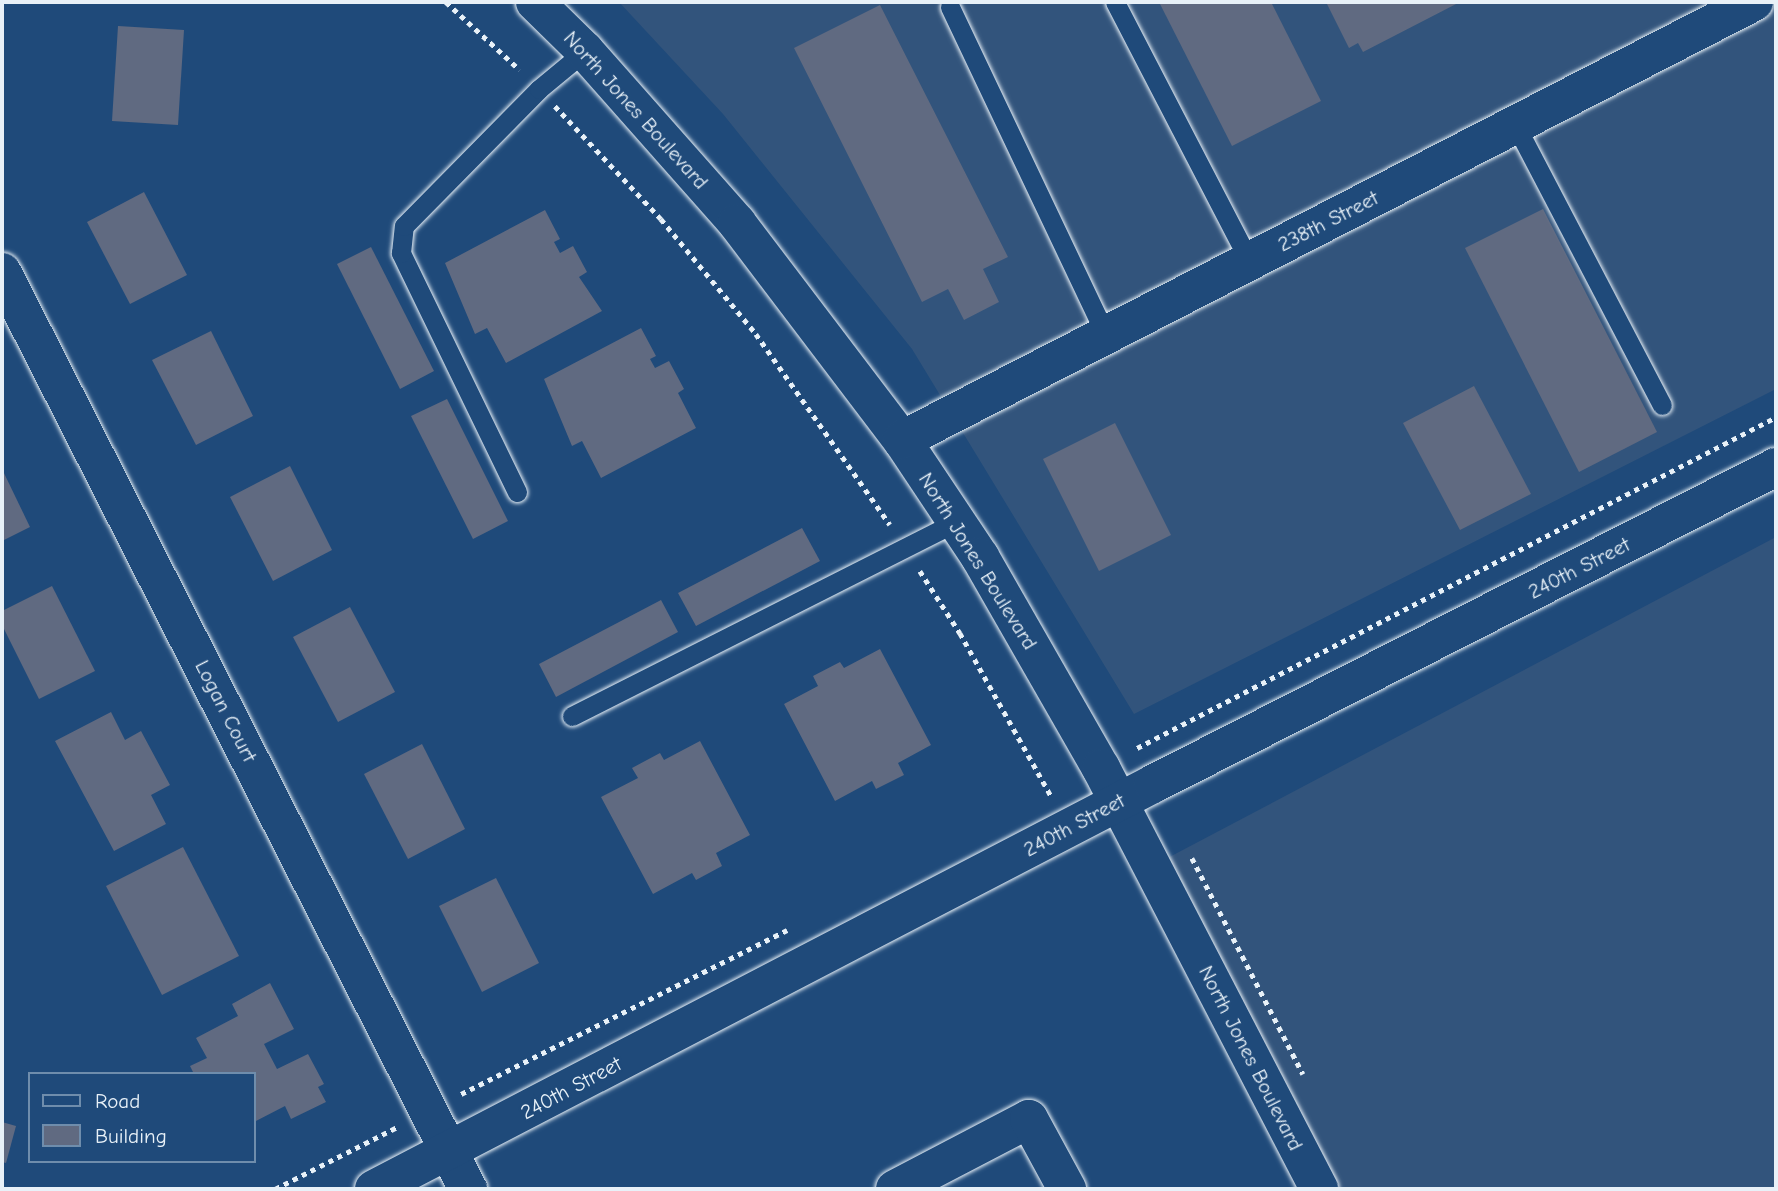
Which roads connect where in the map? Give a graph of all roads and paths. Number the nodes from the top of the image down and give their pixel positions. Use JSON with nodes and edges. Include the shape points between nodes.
{"nodes":[{"id":1,"x":446,"y":2,"type":"edge"},
{"id":2,"x":536,"y":2,"type":"edge"},
{"id":3,"x":1115,"y":2,"type":"edge"},
{"id":4,"x":1754,"y":2,"type":"edge"},
{"id":5,"x":950,"y":7,"type":"dead end"},
{"id":6,"x":585,"y":51,"type":"junction"},
{"id":7,"x":539,"y":89,"type":"junction"},
{"id":8,"x":1516,"y":124,"type":"junction"},
{"id":9,"x":1249,"y":261,"type":"junction"},
{"id":10,"x":2,"y":272,"type":"edge"},
{"id":11,"x":1105,"y":335,"type":"junction"},
{"id":12,"x":1662,"y":405,"type":"dead end"},
{"id":13,"x":1776,"y":417,"type":"edge"},
{"id":14,"x":902,"y":440,"type":"junction"},
{"id":15,"x":1776,"y":467,"type":"edge"},
{"id":16,"x":517,"y":492,"type":"dead end"},
{"id":17,"x":956,"y":522,"type":"junction"},
{"id":18,"x":906,"y":549,"type":"junction"},
{"id":19,"x":572,"y":716,"type":"dead end"},
{"id":20,"x":1141,"y":746,"type":"dead end"},
{"id":21,"x":1119,"y":802,"type":"junction"},
{"id":22,"x":1039,"y":803,"type":"dead end"},
{"id":23,"x":790,"y":928,"type":"dead end"},
{"id":24,"x":430,"y":1110,"type":"junction"},
{"id":25,"x":450,"y":1151,"type":"junction"},
{"id":26,"x":275,"y":1189,"type":"edge"},
{"id":27,"x":374,"y":1189,"type":"edge"},
{"id":28,"x":468,"y":1189,"type":"edge"},
{"id":29,"x":895,"y":1189,"type":"edge"},
{"id":30,"x":1067,"y":1189,"type":"edge"},
{"id":31,"x":1319,"y":1189,"type":"edge"}],
"edges":[{"from":1,"to":7,"type":"path"},
{"from":2,"to":6,"type":"street","name":"North Jones Boulevard"},
{"from":3,"to":9,"type":"lane"},
{"from":4,"to":8,"type":"street","name":"238th Street"},
{"from":5,"to":11,"type":"lane"},
{"from":6,"to":7,"type":"lane"},
{"from":6,"to":14,"type":"street","name":"North Jones Boulevard","via":[[737,223]]},
{"from":7,"to":16,"type":"lane","via":[[404,226],[401,253]]},
{"from":7,"to":18,"type":"path","via":[[661,219],[757,334]]},
{"from":8,"to":9,"type":"street","name":"238th Street"},
{"from":8,"to":12,"type":"lane"},
{"from":9,"to":11,"type":"street","name":"238th Street"},
{"from":10,"to":24,"type":"street","name":"Logan Court"},
{"from":11,"to":14,"type":"street","name":"238th Street"},
{"from":13,"to":20,"type":"path"},
{"from":14,"to":17,"type":"street","name":"North Jones Boulevard"},
{"from":15,"to":21,"type":"street","name":"240th Street"},
{"from":17,"to":18,"type":"lane"},
{"from":17,"to":21,"type":"street","name":"North Jones Boulevard","via":[[1051,678]]},
{"from":18,"to":19,"type":"lane"},
{"from":18,"to":22,"type":"path","via":[[960,633],[1051,797]]},
{"from":21,"to":25,"type":"street","name":"240th Street"},
{"from":21,"to":31,"type":"street","name":"North Jones Boulevard"},
{"from":23,"to":24,"type":"path"},
{"from":24,"to":25,"type":"street","name":"Logan Court"},
{"from":24,"to":26,"type":"path"},
{"from":25,"to":27,"type":"street","name":"240th Street"},
{"from":25,"to":28,"type":"street","name":"Logan Court"},
{"from":29,"to":30,"type":"street","via":[[1029,1118]]}]}
